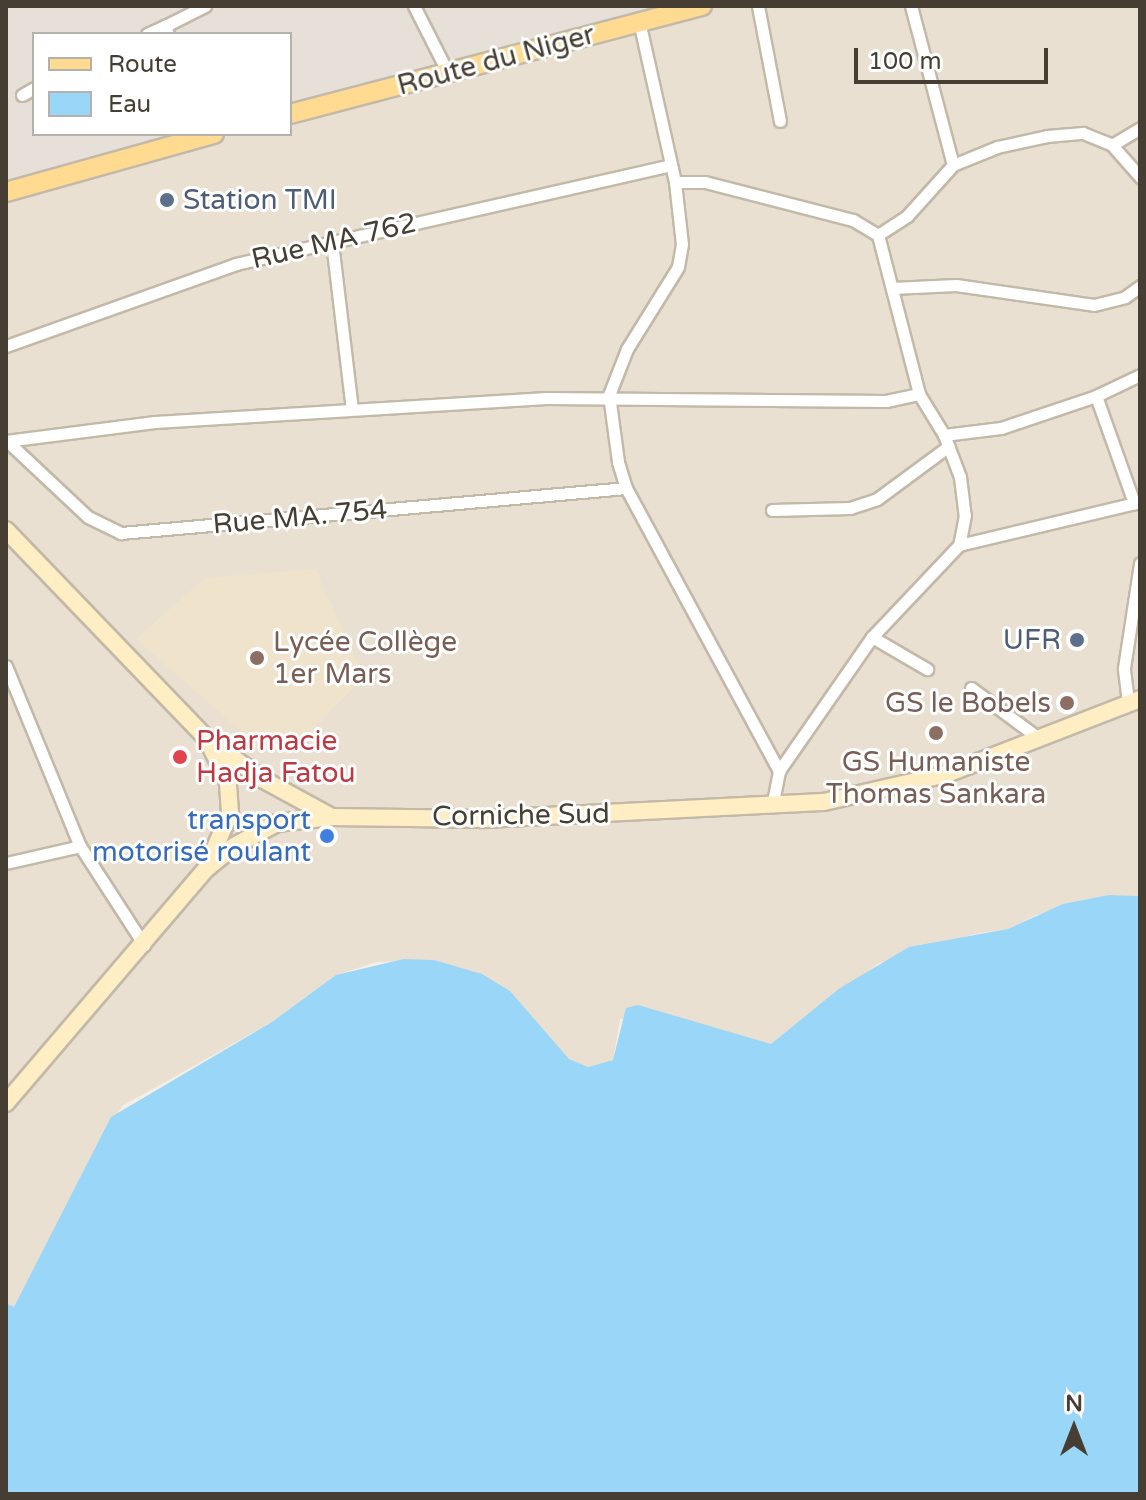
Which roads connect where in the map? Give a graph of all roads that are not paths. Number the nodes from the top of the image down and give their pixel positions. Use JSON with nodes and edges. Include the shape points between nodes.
{"nodes":[{"id":1,"x":205,"y":6,"type":"edge"},
{"id":2,"x":414,"y":6,"type":"edge"},
{"id":3,"x":702,"y":6,"type":"edge"},
{"id":4,"x":758,"y":6,"type":"edge"},
{"id":5,"x":911,"y":6,"type":"edge"},
{"id":6,"x":639,"y":21,"type":"junction"},
{"id":7,"x":167,"y":30,"type":"edge"},
{"id":8,"x":448,"y":73,"type":"junction"},
{"id":9,"x":32,"y":89,"type":"edge"},
{"id":10,"x":22,"y":95,"type":"dead end"},
{"id":11,"x":292,"y":113,"type":"edge"},
{"id":12,"x":780,"y":121,"type":"dead end"},
{"id":13,"x":1140,"y":128,"type":"edge"},
{"id":14,"x":205,"y":136,"type":"edge"},
{"id":15,"x":1112,"y":145,"type":"junction"},
{"id":16,"x":671,"y":165,"type":"junction"},
{"id":17,"x":953,"y":165,"type":"junction"},
{"id":18,"x":1140,"y":177,"type":"edge"},
{"id":19,"x":675,"y":182,"type":"junction"},
{"id":20,"x":6,"y":192,"type":"edge"},
{"id":21,"x":878,"y":235,"type":"junction"},
{"id":22,"x":332,"y":242,"type":"junction"},
{"id":23,"x":1140,"y":286,"type":"edge"},
{"id":24,"x":892,"y":288,"type":"junction"},
{"id":25,"x":6,"y":346,"type":"edge"},
{"id":26,"x":1140,"y":375,"type":"edge"},
{"id":27,"x":919,"y":394,"type":"junction"},
{"id":28,"x":609,"y":395,"type":"junction"},
{"id":29,"x":1096,"y":396,"type":"junction"},
{"id":30,"x":352,"y":409,"type":"junction"},
{"id":31,"x":946,"y":440,"type":"junction"},
{"id":32,"x":6,"y":441,"type":"edge"},
{"id":33,"x":626,"y":488,"type":"junction"},
{"id":34,"x":1137,"y":502,"type":"edge"},
{"id":35,"x":772,"y":510,"type":"dead end"},
{"id":36,"x":6,"y":530,"type":"edge"},
{"id":37,"x":959,"y":545,"type":"junction"},
{"id":38,"x":1140,"y":563,"type":"edge"},
{"id":39,"x":872,"y":637,"type":"junction"},
{"id":40,"x":6,"y":666,"type":"edge"},
{"id":41,"x":927,"y":669,"type":"dead end"},
{"id":42,"x":971,"y":688,"type":"dead end"},
{"id":43,"x":1134,"y":701,"type":"edge"},
{"id":44,"x":207,"y":739,"type":"junction"},
{"id":45,"x":1040,"y":739,"type":"junction"},
{"id":46,"x":779,"y":771,"type":"junction"},
{"id":47,"x":772,"y":806,"type":"junction"},
{"id":48,"x":332,"y":817,"type":"junction"},
{"id":49,"x":80,"y":846,"type":"junction"},
{"id":50,"x":6,"y":863,"type":"edge"},
{"id":51,"x":206,"y":869,"type":"junction"},
{"id":52,"x":144,"y":945,"type":"junction"},
{"id":53,"x":6,"y":1103,"type":"edge"}],
"edges":[{"from":1,"to":7,"type":"street"},
{"from":2,"to":8,"type":"street"},
{"from":3,"to":6,"type":"main road","name":"Route du Niger"},
{"from":4,"to":12,"type":"street"},
{"from":5,"to":17,"type":"street"},
{"from":6,"to":8,"type":"main road","name":"Route du Niger"},
{"from":6,"to":16,"type":"street"},
{"from":8,"to":11,"type":"main road","name":"Route du Niger"},
{"from":9,"to":10,"type":"street"},
{"from":13,"to":15,"type":"street"},
{"from":14,"to":20,"type":"main road"},
{"from":15,"to":17,"type":"street","via":[[1083,133],[1047,136],[997,147]]},
{"from":15,"to":18,"type":"street"},
{"from":16,"to":19,"type":"street"},
{"from":16,"to":22,"type":"street","name":"Rue MA 762"},
{"from":17,"to":21,"type":"street","via":[[907,216]]},
{"from":19,"to":21,"type":"street","via":[[705,182],[853,220]]},
{"from":19,"to":28,"type":"street","via":[[682,224],[678,267],[627,349]]},
{"from":21,"to":24,"type":"street"},
{"from":22,"to":25,"type":"street","name":"Rue MA 762","via":[[236,264]]},
{"from":22,"to":30,"type":"street"},
{"from":23,"to":24,"type":"street","via":[[1125,297],[1094,305],[956,285]]},
{"from":24,"to":27,"type":"street"},
{"from":26,"to":29,"type":"street"},
{"from":27,"to":28,"type":"street","via":[[886,401]]},
{"from":27,"to":31,"type":"street"},
{"from":28,"to":30,"type":"street"},
{"from":28,"to":33,"type":"street"},
{"from":29,"to":31,"type":"street"},
{"from":29,"to":34,"type":"street"},
{"from":30,"to":32,"type":"street","via":[[155,422]]},
{"from":31,"to":35,"type":"street","via":[[877,499],[850,508]]},
{"from":31,"to":37,"type":"street","via":[[965,515]]},
{"from":32,"to":33,"type":"street","name":"Rue MA. 754","via":[[88,517],[121,533]]},
{"from":33,"to":46,"type":"street"},
{"from":34,"to":37,"type":"street"},
{"from":36,"to":44,"type":"main road"},
{"from":37,"to":39,"type":"street"},
{"from":38,"to":43,"type":"street","via":[[1124,668]]},
{"from":39,"to":41,"type":"street"},
{"from":39,"to":46,"type":"street"},
{"from":40,"to":49,"type":"street"},
{"from":42,"to":45,"type":"street"},
{"from":43,"to":45,"type":"main road","name":"Corniche Sud"},
{"from":44,"to":48,"type":"main road","via":[[262,779]]},
{"from":44,"to":51,"type":"main road","via":[[228,782],[230,813]]},
{"from":45,"to":47,"type":"main road","name":"Corniche Sud","via":[[947,774],[857,797]]},
{"from":46,"to":47,"type":"street"},
{"from":47,"to":48,"type":"main road","name":"Corniche Sud","via":[[484,819]]},
{"from":48,"to":51,"type":"main road","name":"Corniche Sud","via":[[277,823],[234,846]]},
{"from":49,"to":50,"type":"street"},
{"from":49,"to":52,"type":"street"},
{"from":51,"to":52,"type":"main road","name":"Corniche Sud"},
{"from":52,"to":53,"type":"main road","name":"Corniche Sud"}]}
